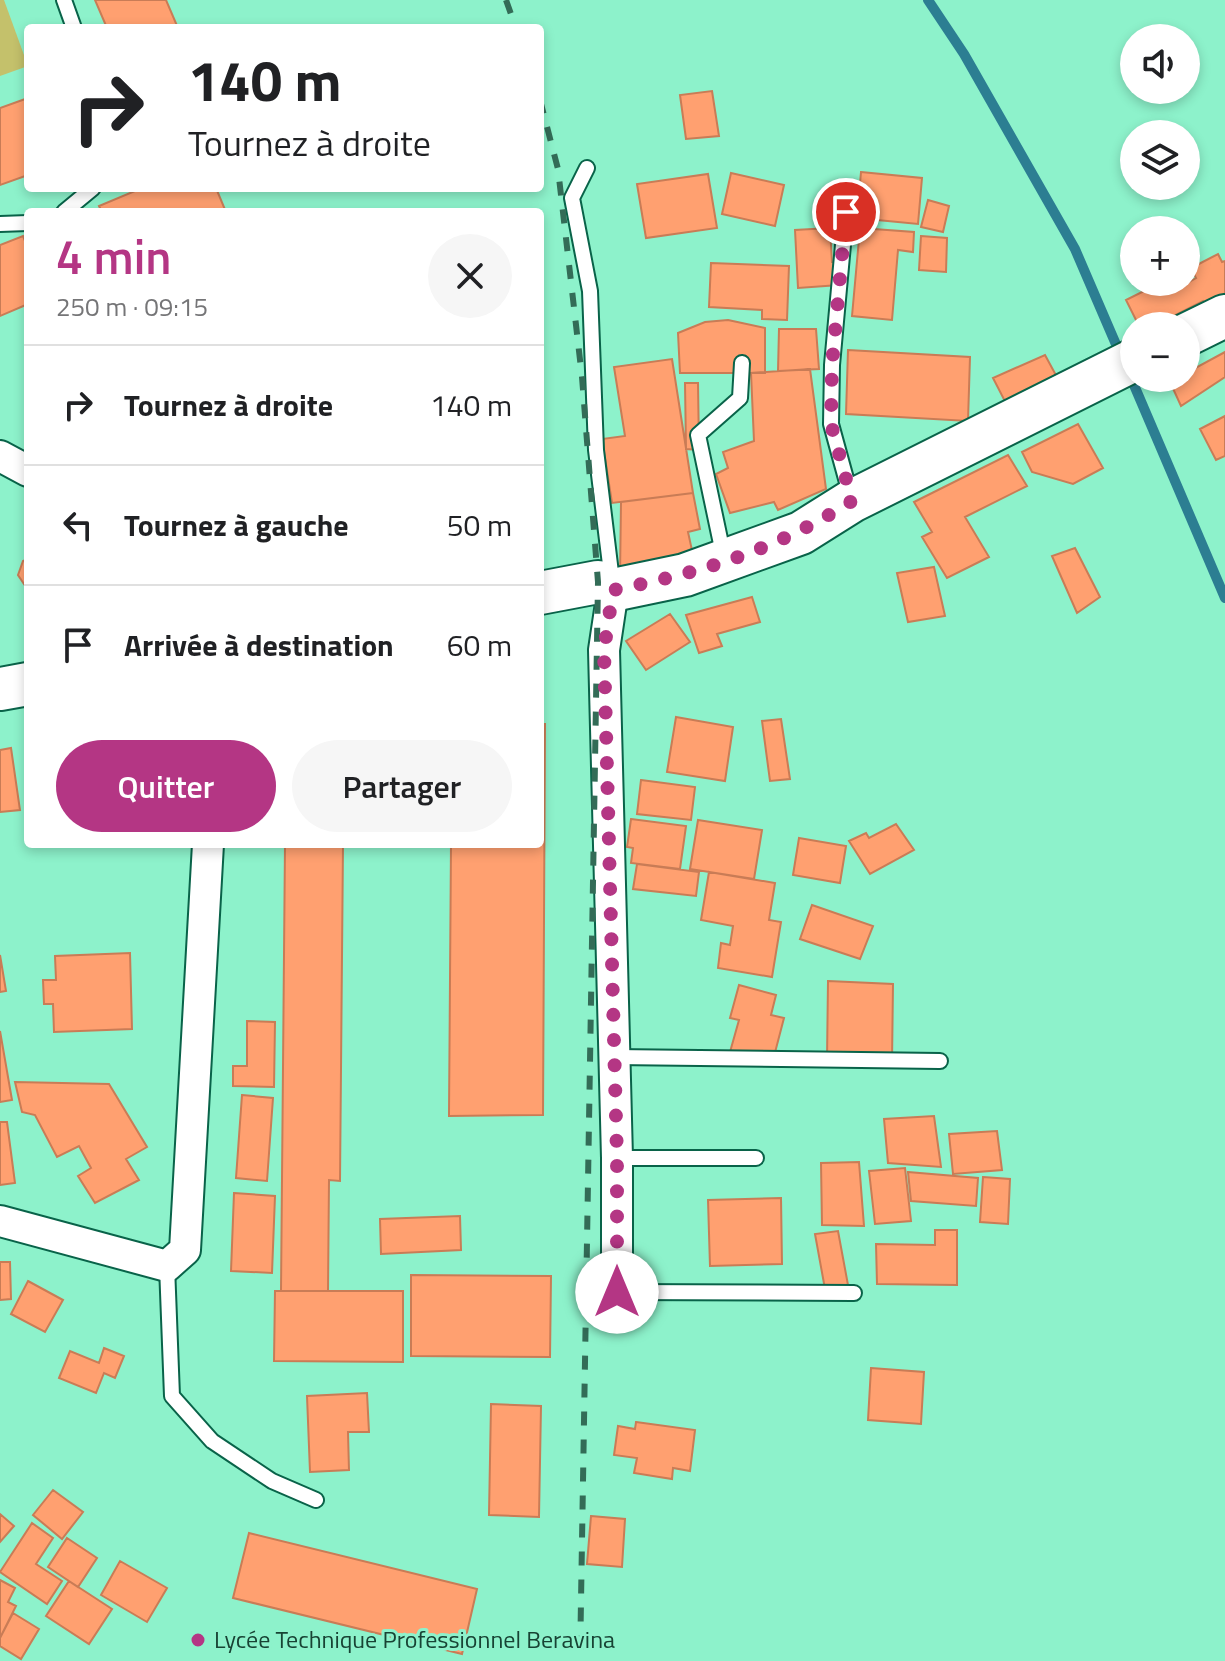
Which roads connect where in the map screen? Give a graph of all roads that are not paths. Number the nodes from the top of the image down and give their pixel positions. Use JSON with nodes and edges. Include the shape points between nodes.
{"nodes":[{"id":1,"x":64,"y":0,"type":"edge"},
{"id":2,"x":73,"y":24,"type":"edge"},
{"id":3,"x":587,"y":168,"type":"dead end"},
{"id":4,"x":88,"y":192,"type":"edge"},
{"id":5,"x":69,"y":208,"type":"edge"},
{"id":6,"x":846,"y":212,"type":"dead end"},
{"id":7,"x":24,"y":223,"type":"edge"},
{"id":8,"x":0,"y":224,"type":"edge"},
{"id":9,"x":1225,"y":316,"type":"edge"},
{"id":10,"x":1200,"y":328,"type":"edge"},
{"id":11,"x":742,"y":363,"type":"dead end"},
{"id":12,"x":1120,"y":366,"type":"edge"},
{"id":13,"x":0,"y":456,"type":"edge"},
{"id":14,"x":24,"y":469,"type":"edge"},
{"id":15,"x":852,"y":501,"type":"junction"},
{"id":16,"x":725,"y":563,"type":"junction"},
{"id":17,"x":613,"y":590,"type":"junction"},
{"id":18,"x":544,"y":592,"type":"edge"},
{"id":19,"x":24,"y":685,"type":"edge"},
{"id":20,"x":0,"y":689,"type":"edge"},
{"id":21,"x":208,"y":848,"type":"edge"},
{"id":22,"x":613,"y":1057,"type":"junction"},
{"id":23,"x":940,"y":1061,"type":"dead end"},
{"id":24,"x":617,"y":1158,"type":"junction"},
{"id":25,"x":756,"y":1158,"type":"dead end"},
{"id":26,"x":0,"y":1221,"type":"edge"},
{"id":27,"x":167,"y":1266,"type":"junction"},
{"id":28,"x":617,"y":1292,"type":"joint"},
{"id":29,"x":854,"y":1293,"type":"dead end"},
{"id":30,"x":316,"y":1500,"type":"dead end"}],
"edges":[{"from":1,"to":2,"type":"lane"},
{"from":3,"to":17,"type":"lane","via":[[572,198],[590,291],[596,450]]},
{"from":4,"to":5,"type":"lane"},
{"from":6,"to":15,"type":"lane","via":[[831,424]]},
{"from":7,"to":8,"type":"lane"},
{"from":9,"to":10,"type":"street"},
{"from":11,"to":16,"type":"lane","via":[[740,398],[698,435]]},
{"from":12,"to":15,"type":"street"},
{"from":13,"to":14,"type":"street"},
{"from":15,"to":16,"type":"street","via":[[801,533]]},
{"from":16,"to":17,"type":"street"},
{"from":17,"to":18,"type":"street","via":[[598,582]]},
{"from":17,"to":22,"type":"street","via":[[604,650]]},
{"from":19,"to":20,"type":"street"},
{"from":21,"to":27,"type":"street","via":[[185,1250]]},
{"from":22,"to":23,"type":"lane"},
{"from":22,"to":24,"type":"street"},
{"from":24,"to":25,"type":"lane"},
{"from":24,"to":28,"type":"street"},
{"from":26,"to":27,"type":"street"},
{"from":27,"to":30,"type":"lane","via":[[172,1396],[212,1441],[272,1481]]},
{"from":28,"to":29,"type":"lane"}]}
